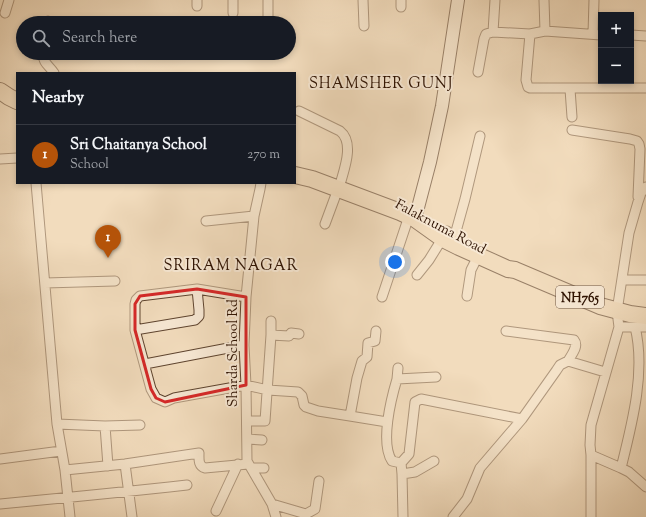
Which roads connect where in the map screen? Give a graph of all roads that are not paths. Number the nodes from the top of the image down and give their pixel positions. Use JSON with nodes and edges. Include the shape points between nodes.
{"nodes":[{"id":1,"x":8,"y":0,"type":"edge"},
{"id":2,"x":233,"y":0,"type":"edge"},
{"id":3,"x":268,"y":0,"type":"edge"},
{"id":4,"x":363,"y":0,"type":"edge"},
{"id":5,"x":458,"y":0,"type":"edge"},
{"id":6,"x":495,"y":0,"type":"edge"},
{"id":7,"x":544,"y":0,"type":"edge"},
{"id":8,"x":594,"y":0,"type":"edge"},
{"id":9,"x":5,"y":13,"type":"dead end"},
{"id":10,"x":234,"y":13,"type":"dead end"},
{"id":11,"x":268,"y":16,"type":"edge"},
{"id":12,"x":364,"y":26,"type":"dead end"},
{"id":13,"x":545,"y":31,"type":"junction"},
{"id":14,"x":493,"y":32,"type":"junction"},
{"id":15,"x":530,"y":34,"type":"junction"},
{"id":16,"x":597,"y":34,"type":"edge"},
{"id":17,"x":634,"y":35,"type":"edge"},
{"id":18,"x":646,"y":36,"type":"edge"},
{"id":19,"x":44,"y":60,"type":"edge"},
{"id":20,"x":54,"y":72,"type":"edge"},
{"id":21,"x":478,"y":72,"type":"dead end"},
{"id":22,"x":0,"y":88,"type":"edge"},
{"id":23,"x":646,"y":88,"type":"edge"},
{"id":24,"x":570,"y":89,"type":"junction"},
{"id":25,"x":16,"y":90,"type":"edge"},
{"id":26,"x":0,"y":91,"type":"edge"},
{"id":27,"x":16,"y":100,"type":"edge"},
{"id":28,"x":299,"y":111,"type":"dead end"},
{"id":29,"x":572,"y":117,"type":"dead end"},
{"id":30,"x":572,"y":130,"type":"dead end"},
{"id":31,"x":480,"y":136,"type":"dead end"},
{"id":32,"x":16,"y":158,"type":"edge"},
{"id":33,"x":0,"y":159,"type":"edge"},
{"id":34,"x":296,"y":165,"type":"edge"},
{"id":35,"x":296,"y":174,"type":"edge"},
{"id":36,"x":36,"y":184,"type":"edge"},
{"id":37,"x":261,"y":184,"type":"edge"},
{"id":38,"x":340,"y":185,"type":"junction"},
{"id":39,"x":646,"y":187,"type":"edge"},
{"id":40,"x":638,"y":202,"type":"junction"},
{"id":41,"x":254,"y":216,"type":"junction"},
{"id":42,"x":414,"y":216,"type":"junction"},
{"id":43,"x":206,"y":221,"type":"dead end"},
{"id":44,"x":325,"y":224,"type":"dead end"},
{"id":45,"x":448,"y":235,"type":"junction"},
{"id":46,"x":478,"y":256,"type":"junction"},
{"id":47,"x":515,"y":270,"type":"junction"},
{"id":48,"x":417,"y":275,"type":"dead end"},
{"id":49,"x":622,"y":280,"type":"junction"},
{"id":50,"x":646,"y":280,"type":"edge"},
{"id":51,"x":115,"y":281,"type":"dead end"},
{"id":52,"x":45,"y":283,"type":"junction"},
{"id":53,"x":197,"y":289,"type":"junction"},
{"id":54,"x":467,"y":296,"type":"dead end"},
{"id":55,"x":246,"y":297,"type":"junction"},
{"id":56,"x":382,"y":297,"type":"dead end"},
{"id":57,"x":618,"y":319,"type":"junction"},
{"id":58,"x":271,"y":321,"type":"dead end"},
{"id":59,"x":641,"y":321,"type":"edge"},
{"id":60,"x":646,"y":327,"type":"edge"},
{"id":61,"x":135,"y":330,"type":"junction"},
{"id":62,"x":376,"y":331,"type":"dead end"},
{"id":63,"x":506,"y":331,"type":"dead end"},
{"id":64,"x":298,"y":334,"type":"dead end"},
{"id":65,"x":271,"y":335,"type":"junction"},
{"id":66,"x":244,"y":345,"type":"junction"},
{"id":67,"x":568,"y":361,"type":"junction"},
{"id":68,"x":145,"y":364,"type":"junction"},
{"id":69,"x":398,"y":368,"type":"dead end"},
{"id":70,"x":605,"y":372,"type":"junction"},
{"id":71,"x":436,"y":377,"type":"dead end"},
{"id":72,"x":397,"y":378,"type":"junction"},
{"id":73,"x":246,"y":385,"type":"junction"},
{"id":74,"x":268,"y":390,"type":"junction"},
{"id":75,"x":350,"y":416,"type":"junction"},
{"id":76,"x":522,"y":419,"type":"junction"},
{"id":77,"x":246,"y":421,"type":"junction"},
{"id":78,"x":387,"y":422,"type":"junction"},
{"id":79,"x":57,"y":424,"type":"junction"},
{"id":80,"x":140,"y":425,"type":"dead end"},
{"id":81,"x":105,"y":426,"type":"junction"},
{"id":82,"x":247,"y":439,"type":"junction"},
{"id":83,"x":262,"y":440,"type":"dead end"},
{"id":84,"x":62,"y":451,"type":"junction"},
{"id":85,"x":591,"y":454,"type":"junction"},
{"id":86,"x":0,"y":459,"type":"edge"},
{"id":87,"x":434,"y":461,"type":"dead end"},
{"id":88,"x":401,"y":463,"type":"junction"},
{"id":89,"x":125,"y":464,"type":"junction"},
{"id":90,"x":238,"y":464,"type":"junction"},
{"id":91,"x":108,"y":466,"type":"junction"},
{"id":92,"x":250,"y":466,"type":"junction"},
{"id":93,"x":264,"y":468,"type":"dead end"},
{"id":94,"x":621,"y":468,"type":"junction"},
{"id":95,"x":65,"y":470,"type":"junction"},
{"id":96,"x":402,"y":474,"type":"junction"},
{"id":97,"x":319,"y":481,"type":"dead end"},
{"id":98,"x":188,"y":485,"type":"dead end"},
{"id":99,"x":646,"y":487,"type":"edge"},
{"id":100,"x":128,"y":491,"type":"junction"},
{"id":101,"x":67,"y":498,"type":"junction"},
{"id":102,"x":0,"y":504,"type":"edge"},
{"id":103,"x":272,"y":504,"type":"junction"},
{"id":104,"x":216,"y":511,"type":"dead end"},
{"id":105,"x":305,"y":515,"type":"edge"},
{"id":106,"x":70,"y":517,"type":"edge"},
{"id":107,"x":132,"y":517,"type":"edge"},
{"id":108,"x":276,"y":517,"type":"edge"},
{"id":109,"x":403,"y":517,"type":"edge"},
{"id":110,"x":453,"y":517,"type":"edge"},
{"id":111,"x":591,"y":517,"type":"edge"}],
"edges":[{"from":1,"to":9,"type":"street"},
{"from":2,"to":10,"type":"street"},
{"from":3,"to":11,"type":"street"},
{"from":4,"to":12,"type":"street"},
{"from":5,"to":42,"type":"main road","via":[[442,106]]},
{"from":6,"to":14,"type":"street"},
{"from":7,"to":13,"type":"street"},
{"from":8,"to":16,"type":"street"},
{"from":13,"to":15,"type":"street"},
{"from":13,"to":16,"type":"street"},
{"from":14,"to":15,"type":"street"},
{"from":14,"to":21,"type":"street","via":[[485,36]]},
{"from":15,"to":24,"type":"street","via":[[526,80],[528,87]]},
{"from":17,"to":18,"type":"street"},
{"from":19,"to":20,"type":"street"},
{"from":22,"to":25,"type":"highway"},
{"from":23,"to":24,"type":"street"},
{"from":24,"to":29,"type":"street"},
{"from":26,"to":27,"type":"highway"},
{"from":28,"to":38,"type":"street","via":[[340,131],[344,136],[347,160]]},
{"from":30,"to":40,"type":"street","via":[[623,138],[639,144]]},
{"from":31,"to":45,"type":"street","via":[[463,210]]},
{"from":32,"to":33,"type":"street"},
{"from":34,"to":38,"type":"highway","name":"Falaknuma Road","number":"NH765","via":[[318,171]]},
{"from":35,"to":38,"type":"highway","name":"Falaknuma Road","number":"NH765"},
{"from":36,"to":52,"type":"street"},
{"from":37,"to":41,"type":"street","name":"Sharda School Rd"},
{"from":38,"to":42,"type":"highway","name":"Falaknuma Road","number":"NH765"},
{"from":38,"to":44,"type":"street"},
{"from":39,"to":40,"type":"street"},
{"from":40,"to":49,"type":"street","via":[[629,233]]},
{"from":41,"to":43,"type":"street"},
{"from":41,"to":55,"type":"street","name":"Sharda School Rd"},
{"from":42,"to":45,"type":"highway","name":"Falaknuma Road","number":"NH765"},
{"from":42,"to":56,"type":"street"},
{"from":45,"to":46,"type":"highway","name":"Falaknuma Road","number":"NH765"},
{"from":45,"to":47,"type":"highway","name":"Falaknuma Road","number":"NH765","via":[[509,262]]},
{"from":45,"to":48,"type":"street"},
{"from":46,"to":47,"type":"highway","name":"Falaknuma Road","number":"NH765","via":[[508,270]]},
{"from":46,"to":54,"type":"street","via":[[471,270]]},
{"from":47,"to":57,"type":"highway","name":"Falaknuma Road","number":"NH765","via":[[600,306]]},
{"from":49,"to":50,"type":"street"},
{"from":49,"to":57,"type":"street"},
{"from":51,"to":52,"type":"street"},
{"from":52,"to":79,"type":"street"},
{"from":53,"to":55,"type":"street"},
{"from":53,"to":61,"type":"street","via":[[140,296],[135,304]]},
{"from":53,"to":61,"type":"street","via":[[199,316],[195,320]]},
{"from":55,"to":66,"type":"street","name":"Sharda School Rd"},
{"from":57,"to":59,"type":"highway","name":"Falaknuma Road","number":"NH765","via":[[630,314]]},
{"from":57,"to":70,"type":"street"},
{"from":58,"to":65,"type":"street"},
{"from":59,"to":60,"type":"street"},
{"from":59,"to":94,"type":"street","via":[[639,376]]},
{"from":61,"to":68,"type":"street"},
{"from":62,"to":75,"type":"street","via":[[375,341],[368,343],[367,358],[362,361]]},
{"from":63,"to":67,"type":"street","via":[[574,340],[576,346]]},
{"from":64,"to":65,"type":"street"},
{"from":65,"to":74,"type":"street"},
{"from":66,"to":68,"type":"street"},
{"from":66,"to":73,"type":"street","name":"Sharda School Rd"},
{"from":67,"to":70,"type":"street"},
{"from":67,"to":76,"type":"street","via":[[560,365]]},
{"from":68,"to":73,"type":"street","via":[[151,389],[156,398],[165,402],[174,398]]},
{"from":69,"to":72,"type":"street"},
{"from":70,"to":85,"type":"street","via":[[591,425]]},
{"from":71,"to":72,"type":"street"},
{"from":72,"to":78,"type":"street"},
{"from":73,"to":74,"type":"street"},
{"from":73,"to":77,"type":"street","name":"Sharda School Rd"},
{"from":74,"to":75,"type":"street","via":[[298,392],[306,407]]},
{"from":74,"to":77,"type":"street","via":[[265,420]]},
{"from":75,"to":78,"type":"street"},
{"from":76,"to":88,"type":"street","via":[[421,398],[415,402],[409,454]]},
{"from":76,"to":110,"type":"street","via":[[480,468],[467,499]]},
{"from":77,"to":82,"type":"street","name":"Sharda School Rd"},
{"from":78,"to":88,"type":"street","via":[[389,456],[392,461]]},
{"from":79,"to":81,"type":"street"},
{"from":79,"to":84,"type":"street"},
{"from":80,"to":81,"type":"street"},
{"from":81,"to":91,"type":"street"},
{"from":82,"to":83,"type":"street"},
{"from":82,"to":92,"type":"street","name":"Sharda School Rd","via":[[247,461]]},
{"from":84,"to":86,"type":"street"},
{"from":84,"to":95,"type":"street"},
{"from":85,"to":94,"type":"street"},
{"from":85,"to":111,"type":"street"},
{"from":87,"to":96,"type":"street","via":[[415,472]]},
{"from":88,"to":96,"type":"street"},
{"from":89,"to":90,"type":"street","via":[[199,453],[200,465],[205,468]]},
{"from":89,"to":91,"type":"street"},
{"from":89,"to":100,"type":"street"},
{"from":90,"to":92,"type":"street"},
{"from":90,"to":104,"type":"street"},
{"from":91,"to":95,"type":"street"},
{"from":92,"to":93,"type":"street"},
{"from":92,"to":103,"type":"street","name":"Sharda School Rd"},
{"from":94,"to":99,"type":"street"},
{"from":95,"to":101,"type":"street"},
{"from":96,"to":109,"type":"street"},
{"from":97,"to":105,"type":"street","via":[[315,509]]},
{"from":98,"to":100,"type":"street"},
{"from":100,"to":101,"type":"street"},
{"from":100,"to":107,"type":"street"},
{"from":101,"to":102,"type":"street"},
{"from":101,"to":106,"type":"street"},
{"from":103,"to":105,"type":"street"},
{"from":103,"to":108,"type":"street","name":"Sharda School Rd"}]}
